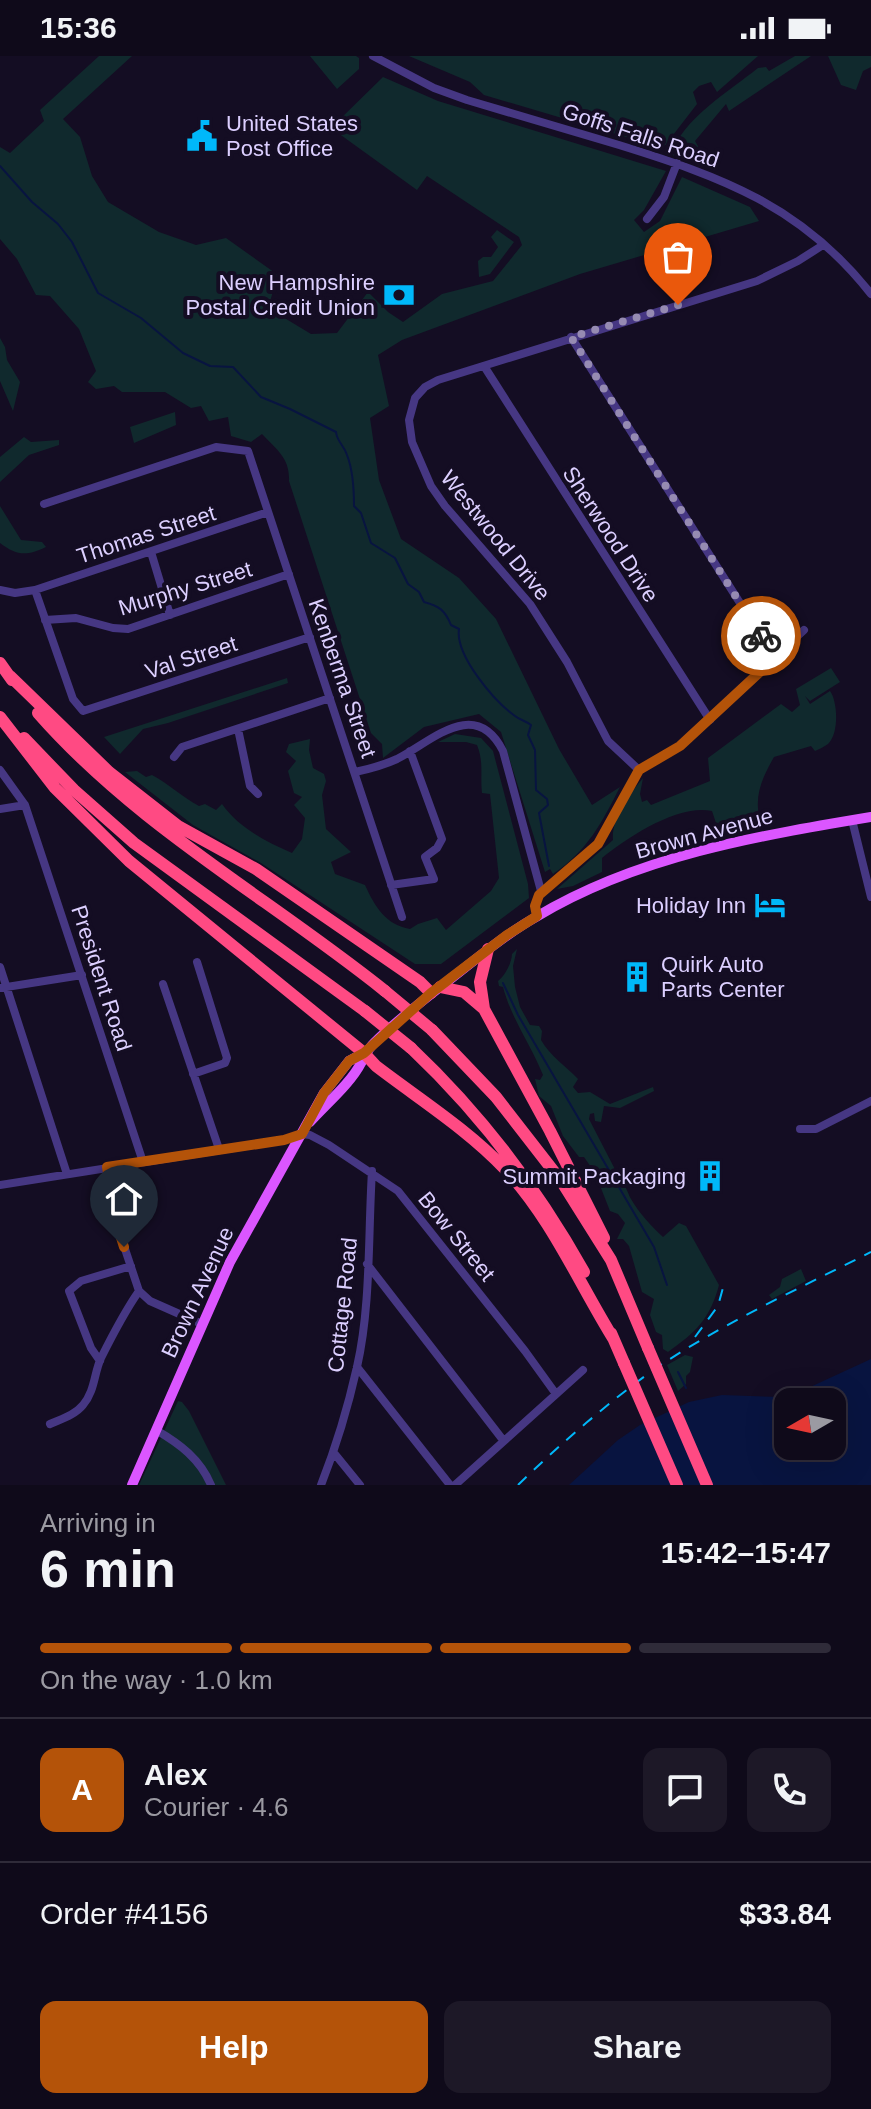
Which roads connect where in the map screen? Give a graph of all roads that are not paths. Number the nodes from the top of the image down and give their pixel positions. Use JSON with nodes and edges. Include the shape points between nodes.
{"nodes":[{"id":1,"x":373,"y":56,"type":"edge"},
{"id":2,"x":677,"y":163,"type":"junction"},
{"id":3,"x":647,"y":219,"type":"dead end"},
{"id":4,"x":823,"y":245,"type":"junction"},
{"id":5,"x":871,"y":294,"type":"edge"},
{"id":6,"x":571,"y":337,"type":"junction"},
{"id":7,"x":484,"y":366,"type":"junction"},
{"id":8,"x":44,"y":504,"type":"dead end"},
{"id":9,"x":268,"y":512,"type":"junction"},
{"id":10,"x":151,"y":552,"type":"junction"},
{"id":11,"x":289,"y":574,"type":"junction"},
{"id":12,"x":0,"y":590,"type":"edge"},
{"id":13,"x":35,"y":590,"type":"junction"},
{"id":14,"x":170,"y":615,"type":"junction"},
{"id":15,"x":45,"y":620,"type":"junction"},
{"id":16,"x":804,"y":630,"type":"dead end"},
{"id":17,"x":310,"y":637,"type":"junction"},
{"id":18,"x":775,"y":658,"type":"junction"},
{"id":19,"x":0,"y":663,"type":"edge"},
{"id":20,"x":10,"y":676,"type":"junction"},
{"id":21,"x":330,"y":698,"type":"junction"},
{"id":22,"x":0,"y":715,"type":"edge"},
{"id":23,"x":710,"y":720,"type":"junction"},
{"id":24,"x":238,"y":729,"type":"junction"},
{"id":25,"x":410,"y":751,"type":"junction"},
{"id":26,"x":174,"y":757,"type":"dead end"},
{"id":27,"x":0,"y":770,"type":"edge"},
{"id":28,"x":639,"y":770,"type":"junction"},
{"id":29,"x":355,"y":772,"type":"junction"},
{"id":30,"x":258,"y":794,"type":"dead end"},
{"id":31,"x":25,"y":805,"type":"junction"},
{"id":32,"x":0,"y":809,"type":"edge"},
{"id":33,"x":871,"y":817,"type":"edge"},
{"id":34,"x":852,"y":820,"type":"junction"},
{"id":35,"x":391,"y":885,"type":"junction"},
{"id":36,"x":541,"y":891,"type":"junction"},
{"id":37,"x":871,"y":897,"type":"edge"},
{"id":38,"x":537,"y":916,"type":"junction"},
{"id":39,"x":402,"y":917,"type":"dead end"},
{"id":40,"x":488,"y":949,"type":"junction"},
{"id":41,"x":197,"y":962,"type":"dead end"},
{"id":42,"x":0,"y":967,"type":"edge"},
{"id":43,"x":82,"y":975,"type":"junction"},
{"id":44,"x":163,"y":984,"type":"dead end"},
{"id":45,"x":3,"y":988,"type":"edge"},
{"id":46,"x":436,"y":990,"type":"junction"},
{"id":47,"x":484,"y":1009,"type":"junction"},
{"id":48,"x":364,"y":1053,"type":"junction"},
{"id":49,"x":193,"y":1074,"type":"junction"},
{"id":50,"x":871,"y":1101,"type":"edge"},
{"id":51,"x":800,"y":1129,"type":"dead end"},
{"id":52,"x":302,"y":1134,"type":"junction"},
{"id":53,"x":219,"y":1149,"type":"junction"},
{"id":54,"x":143,"y":1162,"type":"junction"},
{"id":55,"x":107,"y":1167,"type":"junction"},
{"id":56,"x":372,"y":1171,"type":"junction"},
{"id":57,"x":67,"y":1174,"type":"junction"},
{"id":58,"x":0,"y":1185,"type":"edge"},
{"id":59,"x":611,"y":1260,"type":"junction"},
{"id":60,"x":367,"y":1264,"type":"junction"},
{"id":61,"x":131,"y":1266,"type":"junction"},
{"id":62,"x":139,"y":1291,"type":"junction"},
{"id":63,"x":202,"y":1324,"type":"junction"},
{"id":64,"x":613,"y":1338,"type":"junction"},
{"id":65,"x":100,"y":1361,"type":"junction"},
{"id":66,"x":357,"y":1367,"type":"junction"},
{"id":67,"x":583,"y":1370,"type":"dead end"},
{"id":68,"x":556,"y":1394,"type":"junction"},
{"id":69,"x":50,"y":1424,"type":"dead end"},
{"id":70,"x":156,"y":1430,"type":"junction"},
{"id":71,"x":503,"y":1440,"type":"junction"},
{"id":72,"x":334,"y":1453,"type":"junction"},
{"id":73,"x":132,"y":1485,"type":"edge"},
{"id":74,"x":211,"y":1485,"type":"edge"},
{"id":75,"x":321,"y":1485,"type":"edge"},
{"id":76,"x":360,"y":1485,"type":"edge"},
{"id":77,"x":453,"y":1485,"type":"edge"},
{"id":78,"x":677,"y":1485,"type":"edge"},
{"id":79,"x":707,"y":1485,"type":"edge"}],
"edges":[{"from":1,"to":2,"type":"street","name":"Goffs Falls Road","via":[[467,100]]},
{"from":2,"to":3,"type":"street","via":[[664,197]]},
{"from":2,"to":4,"type":"street","name":"Goffs Falls Road","via":[[766,201]]},
{"from":4,"to":5,"type":"street","name":"Goffs Falls Road"},
{"from":4,"to":6,"type":"street","name":"Westwood Drive","via":[[757,281]]},
{"from":6,"to":7,"type":"street","name":"Westwood Drive"},
{"from":6,"to":18,"type":"street"},
{"from":7,"to":23,"type":"street","name":"Sherwood Drive"},
{"from":7,"to":28,"type":"street","name":"Westwood Drive","via":[[438,380],[415,398],[409,428],[417,457],[439,498],[547,628],[608,741]]},
{"from":8,"to":9,"type":"street","name":"Kenberma Street","via":[[216,447],[248,451]]},
{"from":9,"to":10,"type":"street","name":"Thomas Street"},
{"from":9,"to":11,"type":"street","name":"Kenberma Street"},
{"from":10,"to":13,"type":"street","name":"Thomas Street"},
{"from":10,"to":14,"type":"street"},
{"from":11,"to":14,"type":"street","name":"Murphy Street"},
{"from":11,"to":17,"type":"street","name":"Kenberma Street"},
{"from":12,"to":13,"type":"street","name":"Thomas Street"},
{"from":13,"to":15,"type":"street"},
{"from":14,"to":15,"type":"street","name":"Murphy Street","via":[[120,629],[84,619]]},
{"from":15,"to":17,"type":"street","name":"Val Street","via":[[73,699],[83,711]]},
{"from":16,"to":18,"type":"street"},
{"from":17,"to":21,"type":"street","name":"Kenberma Street"},
{"from":18,"to":23,"type":"street"},
{"from":19,"to":20,"type":"highway"},
{"from":20,"to":46,"type":"highway","via":[[109,772],[178,826],[278,883]]},
{"from":20,"to":59,"type":"highway","bridge":true,"via":[[64,741],[137,809],[347,960],[465,1062],[562,1182]]},
{"from":21,"to":24,"type":"street"},
{"from":21,"to":29,"type":"street","name":"Kenberma Street"},
{"from":22,"to":48,"type":"highway","via":[[55,788],[129,861]]},
{"from":22,"to":64,"type":"highway","bridge":true,"via":[[134,843],[365,1011],[462,1098],[536,1191],[585,1273]]},
{"from":23,"to":28,"type":"street","via":[[669,755]]},
{"from":24,"to":26,"type":"street","via":[[182,747]]},
{"from":24,"to":30,"type":"street","via":[[250,786]]},
{"from":25,"to":29,"type":"street"},
{"from":25,"to":35,"type":"street","via":[[442,839],[425,857],[434,879]]},
{"from":25,"to":36,"type":"street","via":[[458,725],[478,728],[495,739],[506,760]]},
{"from":27,"to":31,"type":"street","name":"President Road"},
{"from":28,"to":36,"type":"street","via":[[598,844]]},
{"from":29,"to":35,"type":"street","name":"Kenberma Street"},
{"from":31,"to":32,"type":"street"},
{"from":31,"to":43,"type":"street","name":"President Road"},
{"from":33,"to":34,"type":"main road","name":"Brown Avenue"},
{"from":34,"to":37,"type":"street"},
{"from":34,"to":38,"type":"main road","name":"Brown Avenue","via":[[679,857]]},
{"from":35,"to":39,"type":"street","name":"Kenberma Street"},
{"from":36,"to":38,"type":"street"},
{"from":38,"to":40,"type":"main road","name":"Brown Avenue"},
{"from":40,"to":46,"type":"main road","name":"Brown Avenue"},
{"from":40,"to":47,"type":"highway","via":[[480,982]]},
{"from":41,"to":49,"type":"street","via":[[227,1058]]},
{"from":42,"to":45,"type":"street"},
{"from":43,"to":45,"type":"street"},
{"from":43,"to":54,"type":"street","name":"President Road"},
{"from":44,"to":49,"type":"street"},
{"from":45,"to":57,"type":"street"},
{"from":46,"to":47,"type":"highway","via":[[464,992]]},
{"from":46,"to":48,"type":"main road","name":"Brown Avenue"},
{"from":47,"to":59,"type":"highway","via":[[599,1225]]},
{"from":48,"to":52,"type":"main road","name":"Brown Avenue","via":[[349,1061],[332,1082]]},
{"from":48,"to":64,"type":"highway","via":[[507,1170],[555,1238]]},
{"from":49,"to":53,"type":"street"},
{"from":50,"to":51,"type":"street","via":[[816,1129]]},
{"from":52,"to":53,"type":"street"},
{"from":52,"to":56,"type":"street","name":"Bow Street"},
{"from":52,"to":63,"type":"main road","name":"Brown Avenue","via":[[230,1262]]},
{"from":53,"to":54,"type":"street"},
{"from":54,"to":55,"type":"street"},
{"from":55,"to":57,"type":"street"},
{"from":55,"to":61,"type":"street"},
{"from":56,"to":60,"type":"street","name":"Cottage Road"},
{"from":56,"to":68,"type":"street","name":"Bow Street","via":[[413,1208]]},
{"from":57,"to":58,"type":"street"},
{"from":59,"to":79,"type":"highway","bridge":true},
{"from":60,"to":66,"type":"street","name":"Cottage Road"},
{"from":60,"to":71,"type":"street"},
{"from":61,"to":62,"type":"street"},
{"from":61,"to":65,"type":"street","via":[[81,1281],[69,1291]]},
{"from":62,"to":63,"type":"street"},
{"from":62,"to":65,"type":"street"},
{"from":63,"to":70,"type":"main road","name":"Brown Avenue"},
{"from":64,"to":78,"type":"highway","bridge":true},
{"from":65,"to":69,"type":"street","via":[[85,1403]]},
{"from":66,"to":72,"type":"street","name":"Cottage Road"},
{"from":66,"to":77,"type":"street"},
{"from":67,"to":68,"type":"street"},
{"from":68,"to":71,"type":"street"},
{"from":70,"to":73,"type":"main road","name":"Brown Avenue"},
{"from":70,"to":74,"type":"street","via":[[187,1450]]},
{"from":71,"to":77,"type":"street"},
{"from":72,"to":75,"type":"street","name":"Cottage Road"},
{"from":72,"to":76,"type":"street"}]}
